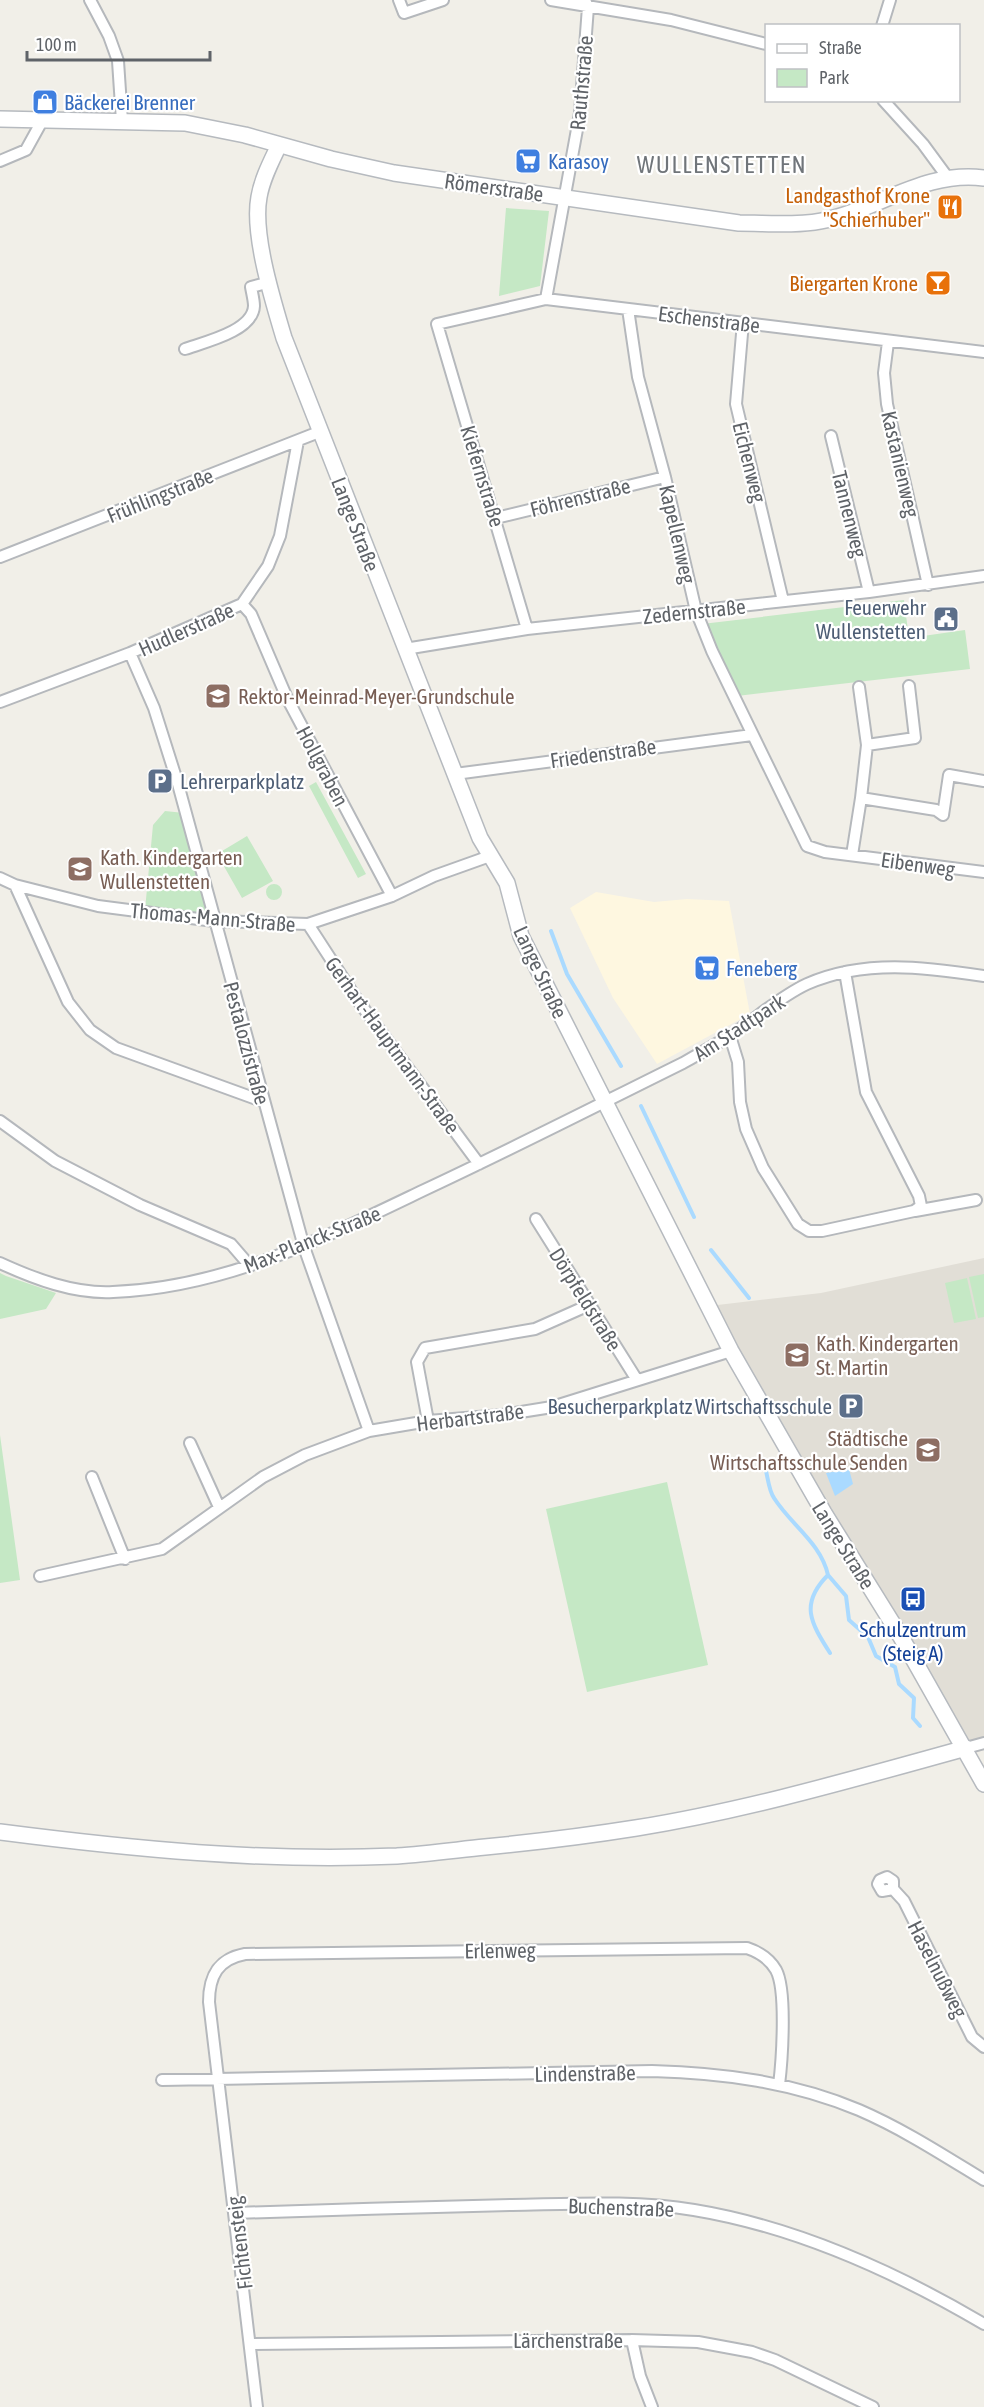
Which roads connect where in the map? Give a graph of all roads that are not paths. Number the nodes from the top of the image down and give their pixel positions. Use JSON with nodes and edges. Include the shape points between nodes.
{"nodes":[{"id":1,"x":90,"y":0,"type":"edge"},
{"id":2,"x":399,"y":0,"type":"edge"},
{"id":3,"x":443,"y":0,"type":"edge"},
{"id":4,"x":551,"y":0,"type":"edge"},
{"id":5,"x":890,"y":0,"type":"edge"},
{"id":6,"x":586,"y":4,"type":"edge"},
{"id":7,"x":883,"y":24,"type":"edge"},
{"id":8,"x":765,"y":44,"type":"edge"},
{"id":9,"x":885,"y":102,"type":"edge"},
{"id":10,"x":0,"y":119,"type":"edge"},
{"id":11,"x":42,"y":121,"type":"junction"},
{"id":12,"x":122,"y":121,"type":"junction"},
{"id":13,"x":279,"y":145,"type":"junction"},
{"id":14,"x":0,"y":161,"type":"edge"},
{"id":15,"x":948,"y":178,"type":"junction"},
{"id":16,"x":984,"y":178,"type":"edge"},
{"id":17,"x":566,"y":198,"type":"junction"},
{"id":18,"x":270,"y":282,"type":"junction"},
{"id":19,"x":546,"y":299,"type":"junction"},
{"id":20,"x":628,"y":309,"type":"junction"},
{"id":21,"x":743,"y":322,"type":"junction"},
{"id":22,"x":437,"y":324,"type":"joint"},
{"id":23,"x":888,"y":342,"type":"junction"},
{"id":24,"x":185,"y":349,"type":"dead end"},
{"id":25,"x":984,"y":352,"type":"edge"},
{"id":26,"x":319,"y":432,"type":"junction"},
{"id":27,"x":831,"y":436,"type":"dead end"},
{"id":28,"x":298,"y":441,"type":"junction"},
{"id":29,"x":665,"y":477,"type":"junction"},
{"id":30,"x":496,"y":518,"type":"junction"},
{"id":31,"x":0,"y":557,"type":"edge"},
{"id":32,"x":984,"y":576,"type":"edge"},
{"id":33,"x":928,"y":585,"type":"junction"},
{"id":34,"x":869,"y":592,"type":"junction"},
{"id":35,"x":783,"y":601,"type":"junction"},
{"id":36,"x":242,"y":604,"type":"junction"},
{"id":37,"x":696,"y":611,"type":"junction"},
{"id":38,"x":527,"y":629,"type":"junction"},
{"id":39,"x":405,"y":650,"type":"junction"},
{"id":40,"x":130,"y":653,"type":"junction"},
{"id":41,"x":909,"y":686,"type":"dead end"},
{"id":42,"x":859,"y":687,"type":"dead end"},
{"id":43,"x":0,"y":702,"type":"edge"},
{"id":44,"x":752,"y":735,"type":"junction"},
{"id":45,"x":867,"y":745,"type":"junction"},
{"id":46,"x":455,"y":774,"type":"junction"},
{"id":47,"x":984,"y":781,"type":"edge"},
{"id":48,"x":861,"y":798,"type":"junction"},
{"id":49,"x":807,"y":846,"type":"joint"},
{"id":50,"x":852,"y":855,"type":"junction"},
{"id":51,"x":490,"y":856,"type":"junction"},
{"id":52,"x":984,"y":872,"type":"edge"},
{"id":53,"x":0,"y":878,"type":"edge"},
{"id":54,"x":15,"y":885,"type":"junction"},
{"id":55,"x":392,"y":896,"type":"junction"},
{"id":56,"x":214,"y":921,"type":"junction"},
{"id":57,"x":308,"y":924,"type":"junction"},
{"id":58,"x":845,"y":972,"type":"junction"},
{"id":59,"x":984,"y":976,"type":"edge"},
{"id":60,"x":730,"y":1035,"type":"junction"},
{"id":61,"x":262,"y":1101,"type":"junction"},
{"id":62,"x":606,"y":1101,"type":"junction"},
{"id":63,"x":0,"y":1121,"type":"edge"},
{"id":64,"x":479,"y":1164,"type":"junction"},
{"id":65,"x":976,"y":1200,"type":"dead end"},
{"id":66,"x":914,"y":1211,"type":"junction"},
{"id":67,"x":536,"y":1219,"type":"dead end"},
{"id":68,"x":303,"y":1247,"type":"junction"},
{"id":69,"x":0,"y":1263,"type":"edge"},
{"id":70,"x":250,"y":1266,"type":"junction"},
{"id":71,"x":589,"y":1305,"type":"junction"},
{"id":72,"x":731,"y":1351,"type":"junction"},
{"id":73,"x":637,"y":1380,"type":"junction"},
{"id":74,"x":428,"y":1421,"type":"junction"},
{"id":75,"x":369,"y":1431,"type":"junction"},
{"id":76,"x":190,"y":1443,"type":"dead end"},
{"id":77,"x":92,"y":1477,"type":"dead end"},
{"id":78,"x":219,"y":1507,"type":"junction"},
{"id":79,"x":125,"y":1558,"type":"junction"},
{"id":80,"x":40,"y":1576,"type":"dead end"},
{"id":81,"x":984,"y":1743,"type":"edge"},
{"id":82,"x":966,"y":1748,"type":"junction"},
{"id":83,"x":984,"y":1784,"type":"edge"},
{"id":84,"x":0,"y":1832,"type":"edge"},
{"id":85,"x":893,"y":1889,"type":"dead end"},
{"id":86,"x":984,"y":2047,"type":"edge"},
{"id":87,"x":162,"y":2080,"type":"dead end"},
{"id":88,"x":220,"y":2080,"type":"junction"},
{"id":89,"x":779,"y":2085,"type":"junction"},
{"id":90,"x":984,"y":2180,"type":"edge"},
{"id":91,"x":235,"y":2213,"type":"junction"},
{"id":92,"x":984,"y":2324,"type":"edge"},
{"id":93,"x":632,"y":2340,"type":"junction"},
{"id":94,"x":251,"y":2344,"type":"junction"},
{"id":95,"x":257,"y":2407,"type":"edge"},
{"id":96,"x":652,"y":2407,"type":"edge"},
{"id":97,"x":873,"y":2407,"type":"edge"}],
"edges":[{"from":1,"to":12,"type":"street","via":[[118,61]]},
{"from":2,"to":3,"type":"street","via":[[404,14]]},
{"from":4,"to":6,"type":"street"},
{"from":5,"to":7,"type":"street"},
{"from":6,"to":8,"type":"street"},
{"from":6,"to":17,"type":"street","name":"Rauthstraße","via":[[580,113]]},
{"from":9,"to":15,"type":"street"},
{"from":10,"to":11,"type":"street","name":"Römerstraße"},
{"from":11,"to":12,"type":"street","name":"Römerstraße"},
{"from":11,"to":14,"type":"street","via":[[27,150]]},
{"from":12,"to":13,"type":"street","name":"Römerstraße","via":[[184,123]]},
{"from":13,"to":17,"type":"street","name":"Römerstraße","via":[[385,171]]},
{"from":13,"to":18,"type":"street","name":"Lange Straße","via":[[264,177],[258,206]]},
{"from":15,"to":16,"type":"street","name":"Römerstraße"},
{"from":15,"to":17,"type":"street","name":"Römerstraße","via":[[908,188],[851,213],[790,224],[739,223]]},
{"from":17,"to":19,"type":"street","name":"Rauthstraße"},
{"from":18,"to":24,"type":"street","via":[[251,287],[254,308],[247,323]]},
{"from":18,"to":26,"type":"street","name":"Lange Straße","via":[[284,338]]},
{"from":19,"to":20,"type":"street","name":"Eschenstraße"},
{"from":19,"to":22,"type":"street","name":"Eschenstraße"},
{"from":20,"to":21,"type":"street","name":"Eschenstraße"},
{"from":20,"to":29,"type":"street","name":"Kapellenweg","via":[[638,377]]},
{"from":21,"to":23,"type":"street","name":"Eschenstraße"},
{"from":21,"to":35,"type":"street","name":"Eichenweg","via":[[736,404]]},
{"from":22,"to":30,"type":"street","name":"Kiefernstraße"},
{"from":23,"to":25,"type":"street","name":"Eschenstraße"},
{"from":23,"to":33,"type":"street","name":"Kastanienweg","via":[[884,373],[887,404]]},
{"from":26,"to":28,"type":"street","name":"Frühlingstraße"},
{"from":26,"to":39,"type":"street","name":"Lange Straße"},
{"from":27,"to":34,"type":"street","name":"Tannenweg"},
{"from":28,"to":31,"type":"street","name":"Frühlingstraße"},
{"from":28,"to":36,"type":"street","name":"Hudlerstraße","via":[[280,536],[268,566]]},
{"from":29,"to":30,"type":"street","name":"Föhrenstraße"},
{"from":29,"to":37,"type":"street","name":"Kapellenweg"},
{"from":30,"to":38,"type":"street","name":"Kiefernstraße"},
{"from":32,"to":33,"type":"street","name":"Zedernstraße"},
{"from":33,"to":34,"type":"street","name":"Zedernstraße"},
{"from":34,"to":35,"type":"street","name":"Zedernstraße"},
{"from":35,"to":37,"type":"street","name":"Zedernstraße"},
{"from":36,"to":40,"type":"street","name":"Hudlerstraße"},
{"from":36,"to":55,"type":"street","name":"Hollgraben","via":[[251,614],[287,698]]},
{"from":37,"to":38,"type":"street","name":"Zedernstraße"},
{"from":37,"to":44,"type":"street","name":"Kapellenweg"},
{"from":38,"to":39,"type":"street","name":"Zedernstraße"},
{"from":39,"to":46,"type":"street","name":"Lange Straße"},
{"from":40,"to":43,"type":"street","name":"Hudlerstraße"},
{"from":40,"to":56,"type":"street","name":"Pestalozzistraße","via":[[167,749]]},
{"from":41,"to":45,"type":"street","via":[[915,738]]},
{"from":42,"to":45,"type":"street","name":"Eibenweg"},
{"from":44,"to":46,"type":"street","name":"Friedenstraße"},
{"from":44,"to":49,"type":"street","name":"Kapellenweg"},
{"from":45,"to":48,"type":"street","name":"Eibenweg"},
{"from":46,"to":51,"type":"street","name":"Lange Straße"},
{"from":47,"to":48,"type":"street","via":[[949,776],[944,815],[936,810]]},
{"from":48,"to":50,"type":"street","name":"Eibenweg"},
{"from":49,"to":50,"type":"street","name":"Eibenweg"},
{"from":50,"to":52,"type":"street","name":"Eibenweg"},
{"from":51,"to":55,"type":"street","name":"Thomas-Mann-Straße"},
{"from":51,"to":62,"type":"street","name":"Lange Straße","via":[[507,884],[528,952]]},
{"from":53,"to":54,"type":"street","name":"Thomas-Mann-Straße"},
{"from":54,"to":56,"type":"street","name":"Thomas-Mann-Straße","via":[[98,906]]},
{"from":54,"to":61,"type":"street","via":[[68,1002],[90,1030],[116,1048]]},
{"from":55,"to":57,"type":"street","name":"Thomas-Mann-Straße"},
{"from":56,"to":57,"type":"street","name":"Thomas-Mann-Straße"},
{"from":56,"to":61,"type":"street","name":"Pestalozzistraße"},
{"from":57,"to":64,"type":"street","name":"Gerhart-Hauptmann-Straße","via":[[356,998]]},
{"from":58,"to":59,"type":"street","name":"Am Stadtpark","via":[[904,967]]},
{"from":58,"to":60,"type":"street","name":"Am Stadtpark","via":[[807,984]]},
{"from":58,"to":66,"type":"street","via":[[866,1092],[920,1196],[921,1206]]},
{"from":60,"to":62,"type":"street","name":"Am Stadtpark"},
{"from":60,"to":66,"type":"street","via":[[738,1062],[740,1102],[747,1129],[763,1168],[798,1224],[809,1231],[822,1231]]},
{"from":61,"to":68,"type":"street","name":"Pestalozzistraße"},
{"from":62,"to":64,"type":"street","name":"Max-Planck-Straße"},
{"from":62,"to":72,"type":"street","name":"Lange Straße"},
{"from":63,"to":70,"type":"street","via":[[55,1161],[140,1205],[231,1244]]},
{"from":64,"to":68,"type":"street","name":"Max-Planck-Straße"},
{"from":65,"to":66,"type":"street"},
{"from":67,"to":71,"type":"street","name":"Dörpfeldstraße"},
{"from":68,"to":70,"type":"street","name":"Max-Planck-Straße"},
{"from":68,"to":75,"type":"street","name":"Pestalozzistraße"},
{"from":69,"to":70,"type":"street","name":"Max-Planck-Straße","via":[[35,1279],[112,1293],[198,1281]]},
{"from":71,"to":73,"type":"street","name":"Dörpfeldstraße"},
{"from":71,"to":74,"type":"street","via":[[535,1329],[425,1347],[417,1362]]},
{"from":72,"to":73,"type":"street","name":"Herbartstraße"},
{"from":72,"to":82,"type":"street","name":"Lange Straße"},
{"from":73,"to":74,"type":"street","name":"Herbartstraße","via":[[552,1407]]},
{"from":74,"to":75,"type":"street","name":"Herbartstraße"},
{"from":75,"to":78,"type":"street","name":"Herbartstraße","via":[[305,1455]]},
{"from":76,"to":78,"type":"street"},
{"from":77,"to":79,"type":"street"},
{"from":78,"to":79,"type":"street","name":"Herbartstraße","via":[[162,1549]]},
{"from":79,"to":80,"type":"street","name":"Herbartstraße"},
{"from":81,"to":82,"type":"street"},
{"from":82,"to":83,"type":"street","name":"Lange Straße"},
{"from":82,"to":84,"type":"street","via":[[828,1786],[639,1828],[399,1856],[197,1854]]},
{"from":85,"to":86,"type":"street","name":"Haselnußweg","via":[[906,1905],[972,2037]]},
{"from":87,"to":88,"type":"street","name":"Lindenstraße"},
{"from":88,"to":89,"type":"street","name":"Lindenstraße","via":[[652,2071],[716,2074]]},
{"from":88,"to":89,"type":"street","name":"Erlenweg","via":[[209,1988],[216,1970],[237,1955],[736,1946],[767,1958],[780,1978]]},
{"from":88,"to":91,"type":"street","name":"Fichtensteig"},
{"from":89,"to":90,"type":"street","name":"Lindenstraße","via":[[860,2110],[914,2137]]},
{"from":91,"to":92,"type":"street","name":"Buchenstraße","via":[[597,2204],[690,2209],[765,2225],[827,2246]]},
{"from":91,"to":94,"type":"street","name":"Fichtensteig"},
{"from":93,"to":94,"type":"street","name":"Lärchenstraße"},
{"from":93,"to":96,"type":"street"},
{"from":93,"to":97,"type":"street","name":"Lärchenstraße","via":[[698,2342],[752,2352]]},
{"from":94,"to":95,"type":"street","name":"Fichtensteig"}]}
